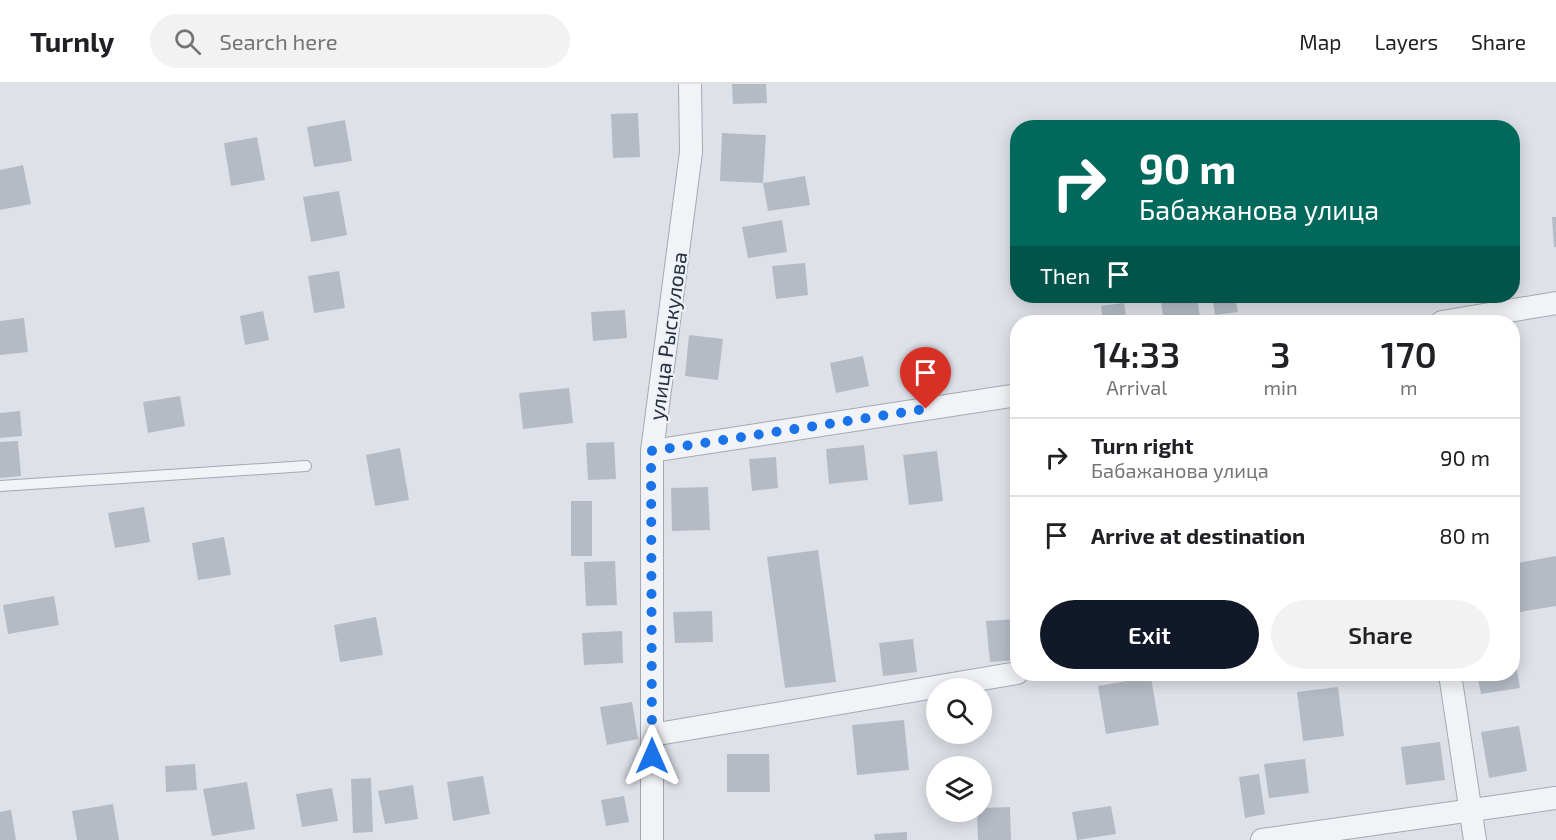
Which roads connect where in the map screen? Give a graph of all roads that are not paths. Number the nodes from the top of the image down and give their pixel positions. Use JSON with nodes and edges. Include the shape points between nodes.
{"nodes":[{"id":1,"x":690,"y":84,"type":"edge"},
{"id":2,"x":1556,"y":303,"type":"edge"},
{"id":3,"x":1484,"y":315,"type":"edge"},
{"id":4,"x":1010,"y":396,"type":"edge"},
{"id":5,"x":651,"y":451,"type":"junction"},
{"id":6,"x":306,"y":466,"type":"dead end"},
{"id":7,"x":0,"y":486,"type":"edge"},
{"id":8,"x":1010,"y":674,"type":"edge"},
{"id":9,"x":1451,"y":681,"type":"edge"},
{"id":10,"x":652,"y":735,"type":"junction"},
{"id":11,"x":1556,"y":798,"type":"edge"},
{"id":12,"x":1471,"y":810,"type":"junction"},
{"id":13,"x":652,"y":840,"type":"edge"},
{"id":14,"x":1262,"y":840,"type":"edge"},
{"id":15,"x":1475,"y":840,"type":"edge"}],
"edges":[{"from":1,"to":5,"type":"street","name":"улица Рыскулова","via":[[691,152]]},
{"from":2,"to":3,"type":"street"},
{"from":4,"to":5,"type":"street"},
{"from":5,"to":10,"type":"street","name":"улица Рыскулова"},
{"from":6,"to":7,"type":"lane"},
{"from":8,"to":10,"type":"street"},
{"from":9,"to":12,"type":"street"},
{"from":10,"to":13,"type":"street","name":"улица Рыскулова"},
{"from":11,"to":12,"type":"street"},
{"from":12,"to":14,"type":"street"},
{"from":12,"to":15,"type":"street"}]}
